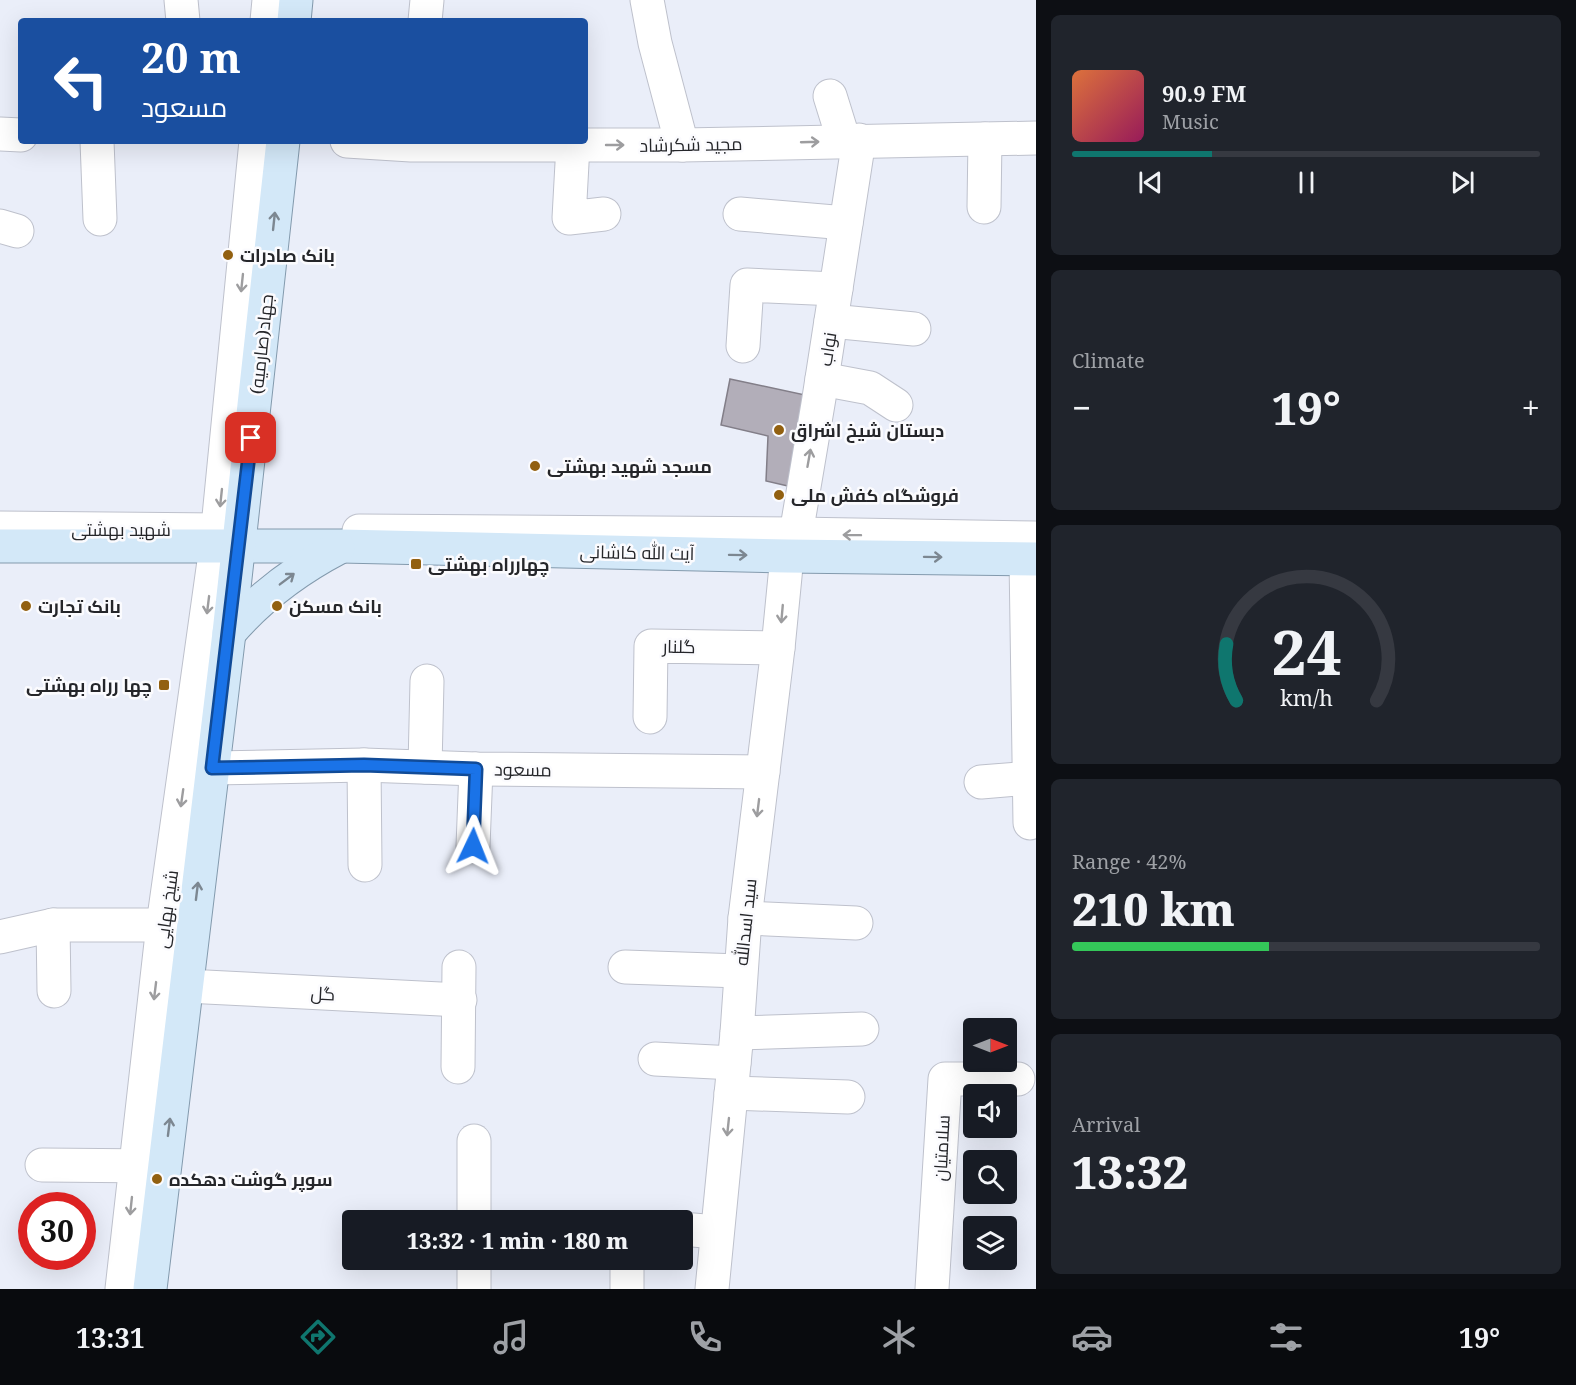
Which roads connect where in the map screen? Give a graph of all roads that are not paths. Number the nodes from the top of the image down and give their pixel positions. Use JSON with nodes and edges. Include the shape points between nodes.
{"nodes":[{"id":1,"x":181,"y":0,"type":"edge"},
{"id":2,"x":269,"y":0,"type":"edge"},
{"id":3,"x":296,"y":0,"type":"edge"},
{"id":4,"x":427,"y":0,"type":"edge"},
{"id":5,"x":647,"y":0,"type":"edge"},
{"id":6,"x":183,"y":18,"type":"edge"},
{"id":7,"x":267,"y":18,"type":"edge"},
{"id":8,"x":294,"y":18,"type":"edge"},
{"id":9,"x":425,"y":18,"type":"edge"},
{"id":10,"x":830,"y":96,"type":"dead end"},
{"id":11,"x":0,"y":134,"type":"edge"},
{"id":12,"x":18,"y":135,"type":"edge"},
{"id":13,"x":1036,"y":138,"type":"edge"},
{"id":14,"x":985,"y":139,"type":"junction"},
{"id":15,"x":851,"y":140,"type":"junction"},
{"id":16,"x":97,"y":144,"type":"edge"},
{"id":17,"x":256,"y":144,"type":"edge"},
{"id":18,"x":283,"y":144,"type":"edge"},
{"id":19,"x":492,"y":144,"type":"edge"},
{"id":20,"x":573,"y":145,"type":"junction"},
{"id":21,"x":682,"y":145,"type":"junction"},
{"id":22,"x":984,"y":207,"type":"dead end"},
{"id":23,"x":604,"y":214,"type":"dead end"},
{"id":24,"x":740,"y":214,"type":"dead end"},
{"id":25,"x":100,"y":219,"type":"dead end"},
{"id":26,"x":846,"y":223,"type":"junction"},
{"id":27,"x":836,"y":289,"type":"junction"},
{"id":28,"x":831,"y":321,"type":"junction"},
{"id":29,"x":914,"y":329,"type":"dead end"},
{"id":30,"x":742,"y":346,"type":"dead end"},
{"id":31,"x":822,"y":379,"type":"junction"},
{"id":32,"x":896,"y":405,"type":"dead end"},
{"id":33,"x":0,"y":528,"type":"edge"},
{"id":34,"x":228,"y":538,"type":"junction"},
{"id":35,"x":791,"y":545,"type":"junction"},
{"id":36,"x":0,"y":546,"type":"edge"},
{"id":37,"x":341,"y":546,"type":"junction"},
{"id":38,"x":1033,"y":552,"type":"edge"},
{"id":39,"x":229,"y":633,"type":"junction"},
{"id":40,"x":778,"y":648,"type":"junction"},
{"id":41,"x":427,"y":681,"type":"dead end"},
{"id":42,"x":650,"y":717,"type":"dead end"},
{"id":43,"x":364,"y":765,"type":"junction"},
{"id":44,"x":425,"y":767,"type":"junction"},
{"id":45,"x":212,"y":768,"type":"junction"},
{"id":46,"x":476,"y":769,"type":"junction"},
{"id":47,"x":763,"y":771,"type":"junction"},
{"id":48,"x":1030,"y":778,"type":"junction"},
{"id":49,"x":981,"y":782,"type":"dead end"},
{"id":50,"x":1030,"y":823,"type":"dead end"},
{"id":51,"x":473,"y":846,"type":"dead end"},
{"id":52,"x":364,"y":865,"type":"dead end"},
{"id":53,"x":745,"y":918,"type":"junction"},
{"id":54,"x":856,"y":923,"type":"dead end"},
{"id":55,"x":53,"y":925,"type":"junction"},
{"id":56,"x":178,"y":925,"type":"junction"},
{"id":57,"x":0,"y":937,"type":"edge"},
{"id":58,"x":459,"y":968,"type":"dead end"},
{"id":59,"x":625,"y":968,"type":"dead end"},
{"id":60,"x":740,"y":971,"type":"junction"},
{"id":61,"x":186,"y":986,"type":"junction"},
{"id":62,"x":54,"y":991,"type":"dead end"},
{"id":63,"x":460,"y":1000,"type":"junction"},
{"id":64,"x":862,"y":1029,"type":"dead end"},
{"id":65,"x":656,"y":1059,"type":"dead end"},
{"id":66,"x":734,"y":1063,"type":"junction"},
{"id":67,"x":458,"y":1067,"type":"dead end"},
{"id":68,"x":1018,"y":1079,"type":"dead end"},
{"id":69,"x":848,"y":1097,"type":"dead end"},
{"id":70,"x":474,"y":1141,"type":"dead end"},
{"id":71,"x":42,"y":1165,"type":"dead end"},
{"id":72,"x":150,"y":1166,"type":"junction"},
{"id":73,"x":474,"y":1210,"type":"edge"},
{"id":74,"x":693,"y":1230,"type":"edge"},
{"id":75,"x":717,"y":1232,"type":"junction"},
{"id":76,"x":474,"y":1270,"type":"edge"},
{"id":77,"x":627,"y":1270,"type":"edge"},
{"id":78,"x":123,"y":1289,"type":"edge"},
{"id":79,"x":150,"y":1289,"type":"edge"},
{"id":80,"x":474,"y":1289,"type":"edge"},
{"id":81,"x":627,"y":1289,"type":"edge"},
{"id":82,"x":712,"y":1289,"type":"edge"},
{"id":83,"x":932,"y":1289,"type":"edge"}],
"edges":[{"from":1,"to":6,"type":"street"},
{"from":2,"to":7,"type":"street"},
{"from":3,"to":8,"type":"main road"},
{"from":4,"to":9,"type":"street"},
{"from":5,"to":21,"type":"street"},
{"from":10,"to":15,"type":"street"},
{"from":11,"to":12,"type":"street"},
{"from":13,"to":14,"type":"street","name":"مجید شکرشاد"},
{"from":14,"to":15,"type":"street","name":"مجید شکرشاد"},
{"from":14,"to":22,"type":"street"},
{"from":21,"to":15,"type":"street","name":"مجید شکرشاد","one_way":true},
{"from":15,"to":26,"type":"street","name":"نواب"},
{"from":16,"to":25,"type":"street"},
{"from":17,"to":34,"type":"street","name":"جهاد(صارمیه)","one_way":true},
{"from":34,"to":18,"type":"main road","name":"جهاد(صارمیه)","one_way":true},
{"from":19,"to":20,"type":"street","name":"مجید شکرشاد"},
{"from":20,"to":21,"type":"street","name":"مجید شکرشاد","one_way":true},
{"from":20,"to":23,"type":"street","via":[[569,218]]},
{"from":24,"to":26,"type":"street"},
{"from":26,"to":27,"type":"street","name":"نواب"},
{"from":27,"to":28,"type":"street","name":"نواب"},
{"from":27,"to":30,"type":"street","via":[[747,285]]},
{"from":28,"to":29,"type":"street"},
{"from":28,"to":31,"type":"street","name":"نواب"},
{"from":31,"to":32,"type":"street","via":[[870,388]]},
{"from":35,"to":31,"type":"street","name":"نواب","one_way":true},
{"from":33,"to":34,"type":"street","name":"شهید بهشتی"},
{"from":34,"to":35,"type":"street","name":"آیت الله کاشانی"},
{"from":34,"to":36,"type":"main road","name":"شهید بهشتی"},
{"from":34,"to":37,"type":"main road","name":"آیت الله کاشانی"},
{"from":34,"to":39,"type":"main road","name":"شیخ بهایی"},
{"from":34,"to":56,"type":"street","name":"شیخ بهایی","one_way":true},
{"from":37,"to":35,"type":"main road","name":"آیت الله کاشانی","one_way":true},
{"from":35,"to":38,"type":"main road","name":"آیت الله کاشانی"},
{"from":35,"to":40,"type":"street","name":"سید اسدالله","one_way":true},
{"from":39,"to":37,"type":"main road","one_way":true,"via":[[267,594],[306,564]]},
{"from":38,"to":48,"type":"street"},
{"from":39,"to":45,"type":"main road","name":"شیخ بهایی"},
{"from":40,"to":42,"type":"street","name":"گلنار","via":[[651,646]]},
{"from":40,"to":47,"type":"street","name":"سید اسدالله"},
{"from":41,"to":44,"type":"street"},
{"from":43,"to":44,"type":"street","name":"مسعود"},
{"from":43,"to":45,"type":"street","name":"مسعود"},
{"from":43,"to":52,"type":"street"},
{"from":44,"to":46,"type":"street","name":"مسعود"},
{"from":56,"to":45,"type":"main road","name":"شیخ بهایی","one_way":true},
{"from":46,"to":47,"type":"street","name":"مسعود"},
{"from":46,"to":51,"type":"street"},
{"from":47,"to":53,"type":"street","name":"سید اسدالله","one_way":true},
{"from":48,"to":49,"type":"street"},
{"from":48,"to":50,"type":"street"},
{"from":53,"to":54,"type":"street"},
{"from":53,"to":60,"type":"street","name":"سید اسدالله"},
{"from":55,"to":56,"type":"street"},
{"from":55,"to":57,"type":"street"},
{"from":55,"to":62,"type":"street"},
{"from":56,"to":61,"type":"main road","name":"شیخ بهایی"},
{"from":56,"to":72,"type":"street","name":"شیخ بهایی","one_way":true},
{"from":58,"to":63,"type":"street"},
{"from":59,"to":60,"type":"street"},
{"from":60,"to":66,"type":"street","name":"سید اسدالله"},
{"from":61,"to":63,"type":"street","name":"گل"},
{"from":72,"to":61,"type":"main road","name":"شیخ بهایی","one_way":true},
{"from":63,"to":67,"type":"street"},
{"from":64,"to":66,"type":"street"},
{"from":65,"to":66,"type":"street"},
{"from":66,"to":69,"type":"street"},
{"from":66,"to":75,"type":"street","name":"سید اسدالله","one_way":true},
{"from":68,"to":83,"type":"street","name":"سلامتیان","via":[[945,1079]]},
{"from":70,"to":73,"type":"street"},
{"from":71,"to":72,"type":"street"},
{"from":72,"to":78,"type":"street","name":"شیخ بهایی","one_way":true},
{"from":72,"to":79,"type":"main road","name":"شیخ بهایی"},
{"from":74,"to":75,"type":"street"},
{"from":75,"to":82,"type":"street","name":"سید اسدالله"},
{"from":76,"to":80,"type":"street"},
{"from":77,"to":81,"type":"street"}]}
